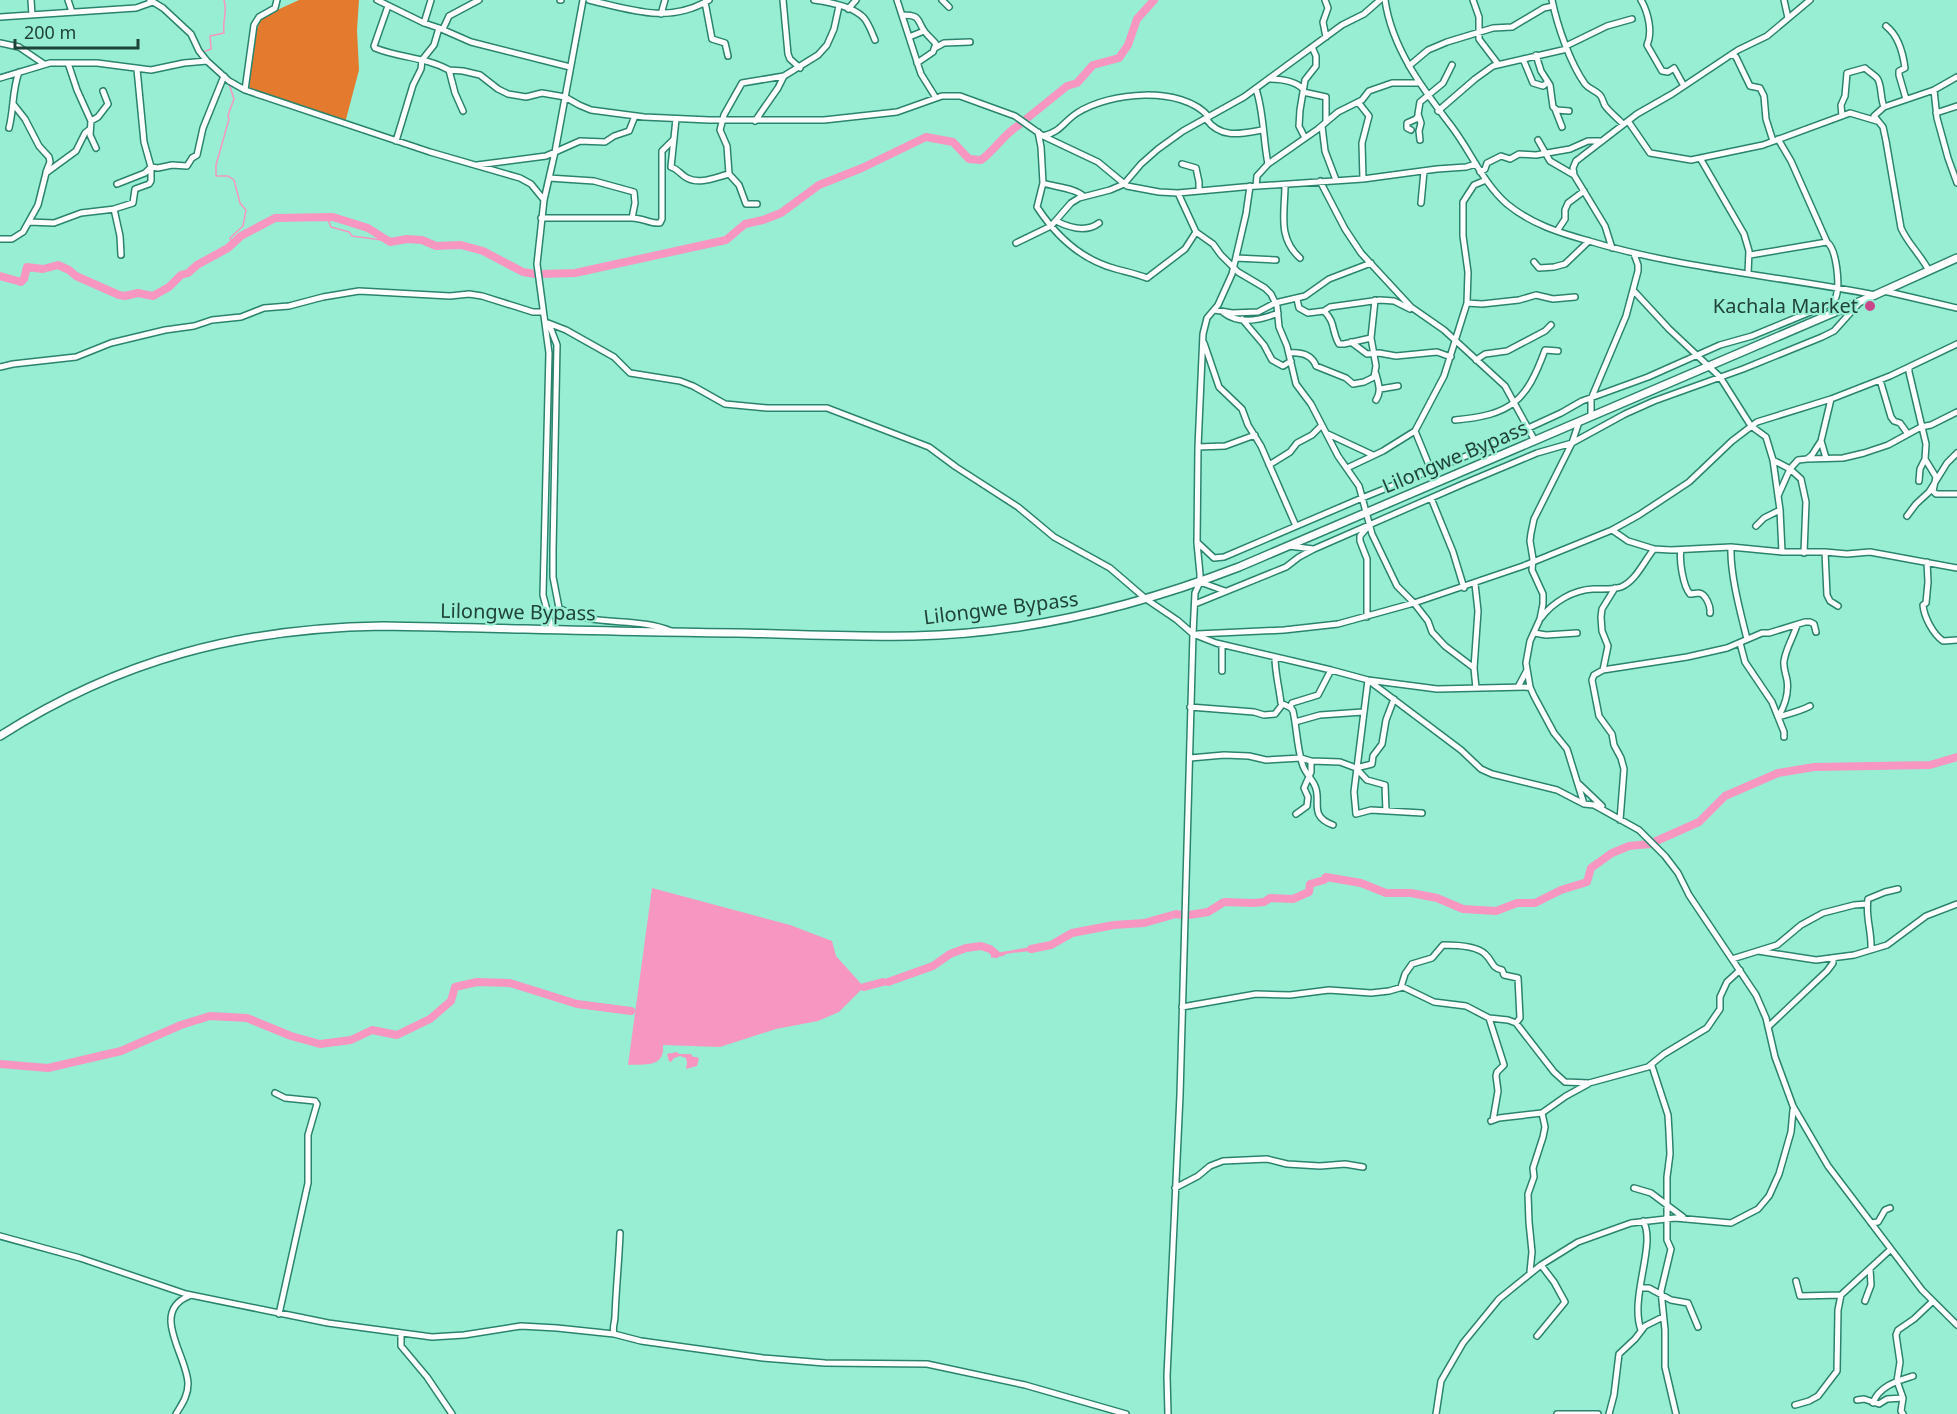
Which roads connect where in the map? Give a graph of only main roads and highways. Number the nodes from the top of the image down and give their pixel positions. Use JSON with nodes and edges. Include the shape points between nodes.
{"nodes":[{"id":1,"x":1957,"y":258,"type":"edge"},
{"id":2,"x":0,"y":736,"type":"edge"}],
"edges":[{"from":1,"to":2,"type":"main road","name":"Lilongwe Bypass","via":[[1288,546],[1200,582],[1088,614],[932,635],[309,628],[237,639],[126,672],[76,694]]}]}
